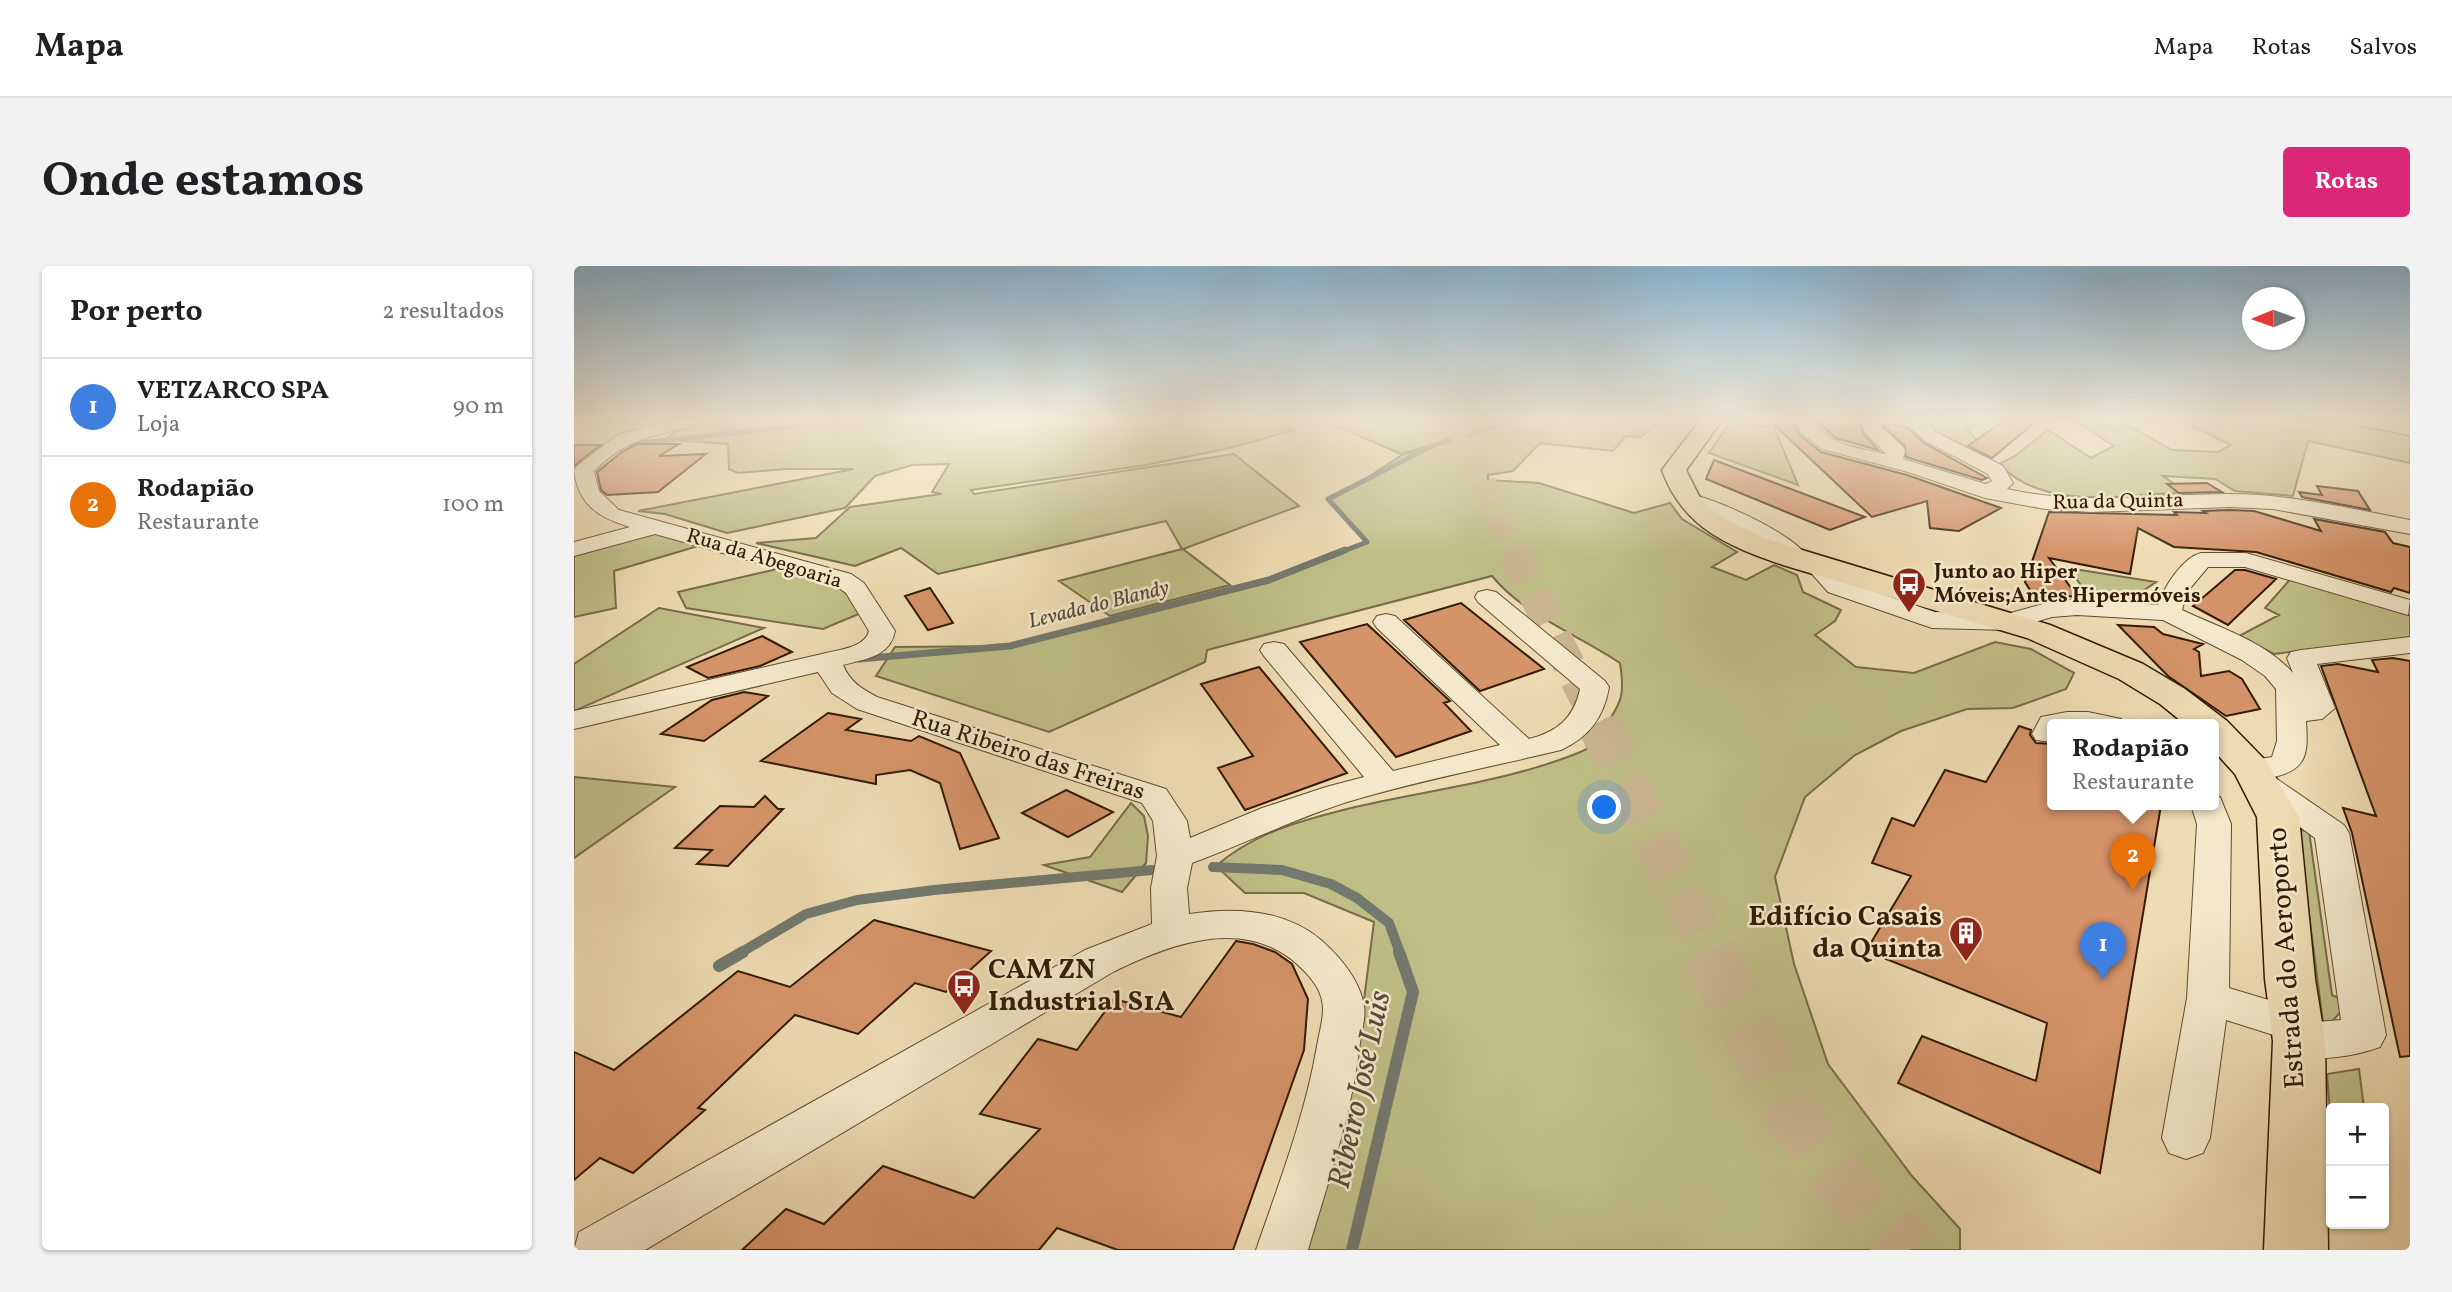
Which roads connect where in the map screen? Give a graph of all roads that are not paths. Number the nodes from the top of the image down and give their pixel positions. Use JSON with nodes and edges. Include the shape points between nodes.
{"nodes":[{"id":1,"x":1678,"y":465,"type":"edge"},
{"id":2,"x":1902,"y":465,"type":"edge"},
{"id":3,"x":1986,"y":465,"type":"edge"},
{"id":4,"x":581,"y":476,"type":"edge"},
{"id":5,"x":1985,"y":492,"type":"junction"},
{"id":6,"x":656,"y":527,"type":"junction"},
{"id":7,"x":2410,"y":527,"type":"edge"},
{"id":8,"x":574,"y":549,"type":"edge"},
{"id":9,"x":1487,"y":597,"type":"dead end"},
{"id":10,"x":2408,"y":607,"type":"dead end"},
{"id":11,"x":2168,"y":613,"type":"junction"},
{"id":12,"x":1386,"y":622,"type":"dead end"},
{"id":13,"x":2008,"y":622,"type":"junction"},
{"id":14,"x":2410,"y":645,"type":"edge"},
{"id":15,"x":1274,"y":650,"type":"dead end"},
{"id":16,"x":828,"y":661,"type":"junction"},
{"id":17,"x":2290,"y":710,"type":"junction"},
{"id":18,"x":2201,"y":719,"type":"edge"},
{"id":19,"x":574,"y":720,"type":"edge"},
{"id":20,"x":2219,"y":735,"type":"edge"},
{"id":21,"x":1521,"y":748,"type":"junction"},
{"id":22,"x":2255,"y":775,"type":"junction"},
{"id":23,"x":1385,"y":782,"type":"junction"},
{"id":24,"x":2210,"y":810,"type":"edge"},
{"id":25,"x":1175,"y":856,"type":"junction"},
{"id":26,"x":1171,"y":930,"type":"junction"},
{"id":27,"x":2208,"y":998,"type":"junction"},
{"id":28,"x":2298,"y":1033,"type":"junction"},
{"id":29,"x":2186,"y":1138,"type":"dead end"},
{"id":30,"x":597,"y":1250,"type":"edge"},
{"id":31,"x":1282,"y":1250,"type":"edge"},
{"id":32,"x":2296,"y":1250,"type":"edge"}],
"edges":[{"from":1,"to":13,"type":"main road","via":[[1674,470],[1687,499],[1705,518],[1749,541]]},
{"from":2,"to":5,"type":"street","name":"Rua da Quinta"},
{"from":3,"to":5,"type":"street","via":[[1996,470],[2003,483]]},
{"from":4,"to":6,"type":"street","name":"Rua da Abegoaria","via":[[591,497],[611,515]]},
{"from":5,"to":7,"type":"street","name":"Rua da Quinta","via":[[2068,505],[2255,501]]},
{"from":6,"to":8,"type":"street"},
{"from":6,"to":16,"type":"street","name":"Rua da Abegoaria","via":[[824,572],[855,588],[882,631],[880,640],[870,649]]},
{"from":9,"to":21,"type":"street","via":[[1595,687],[1592,703],[1576,729],[1550,743]]},
{"from":10,"to":11,"type":"street","via":[[2246,560],[2201,561],[2175,591]]},
{"from":11,"to":13,"type":"street","via":[[2077,607]]},
{"from":11,"to":17,"type":"street","via":[[2275,670],[2290,688]]},
{"from":12,"to":21,"type":"street"},
{"from":13,"to":18,"type":"main road","via":[[2071,643],[2161,688]]},
{"from":14,"to":17,"type":"street","via":[[2301,658],[2320,708],[2312,713]]},
{"from":15,"to":23,"type":"street"},
{"from":16,"to":19,"type":"street","name":"Rua da Abegoaria"},
{"from":16,"to":25,"type":"street","name":"Rua Ribeiro das Freiras","via":[[838,685],[867,703],[1154,796],[1170,821]]},
{"from":17,"to":22,"type":"street","via":[[2292,741],[2286,763]]},
{"from":20,"to":22,"type":"main road","name":"Estrada do Aeroporto"},
{"from":21,"to":23,"type":"street"},
{"from":22,"to":28,"type":"main road","name":"Estrada do Aeroporto","via":[[2278,817]]},
{"from":22,"to":28,"type":"street","via":[[2332,833],[2365,1035]]},
{"from":23,"to":25,"type":"street","via":[[1274,816]]},
{"from":24,"to":27,"type":"street","via":[[2214,824]]},
{"from":25,"to":26,"type":"street","name":"Rua Ribeiro das Freiras"},
{"from":26,"to":30,"type":"street","via":[[1099,961]]},
{"from":26,"to":31,"type":"street","via":[[1241,924],[1294,939],[1329,973],[1343,1003],[1337,1058]]},
{"from":27,"to":28,"type":"street"},
{"from":27,"to":29,"type":"street"},
{"from":28,"to":32,"type":"main road","name":"Estrada do Aeroporto"}]}
